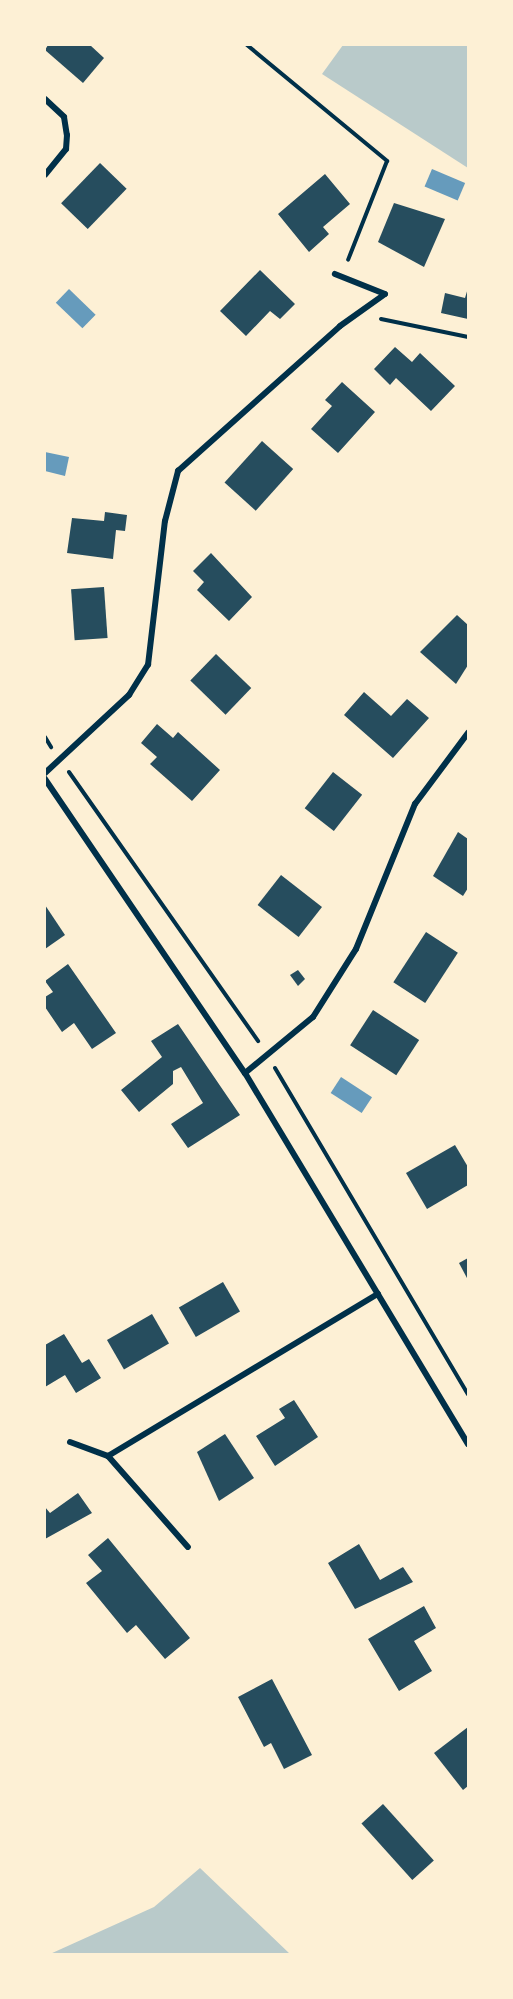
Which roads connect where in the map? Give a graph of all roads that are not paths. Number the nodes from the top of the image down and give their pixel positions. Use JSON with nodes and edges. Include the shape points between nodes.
{"nodes":[{"id":1,"x":45,"y":99,"type":"edge"},
{"id":2,"x":45,"y":175,"type":"edge"},
{"id":3,"x":335,"y":274,"type":"road end"},
{"id":4,"x":468,"y":733,"type":"edge"},
{"id":5,"x":45,"y":773,"type":"edge"},
{"id":6,"x":45,"y":779,"type":"edge"},
{"id":7,"x":245,"y":1073,"type":"junction"},
{"id":8,"x":378,"y":1293,"type":"junction"},
{"id":9,"x":70,"y":1442,"type":"dead end"},
{"id":10,"x":468,"y":1444,"type":"edge"},
{"id":11,"x":108,"y":1456,"type":"junction"},
{"id":12,"x":188,"y":1547,"type":"dead end"}],
"edges":[{"from":1,"to":2,"type":"street","via":[[64,117],[68,135],[66,149]]},
{"from":3,"to":5,"type":"street","via":[[385,294],[178,471],[165,521],[148,665],[129,695]]},
{"from":4,"to":7,"type":"street","via":[[415,804],[356,949],[313,1017]]},
{"from":6,"to":7,"type":"street"},
{"from":7,"to":8,"type":"street"},
{"from":8,"to":10,"type":"street"},
{"from":8,"to":11,"type":"street"},
{"from":9,"to":11,"type":"street"},
{"from":11,"to":12,"type":"street"}]}
